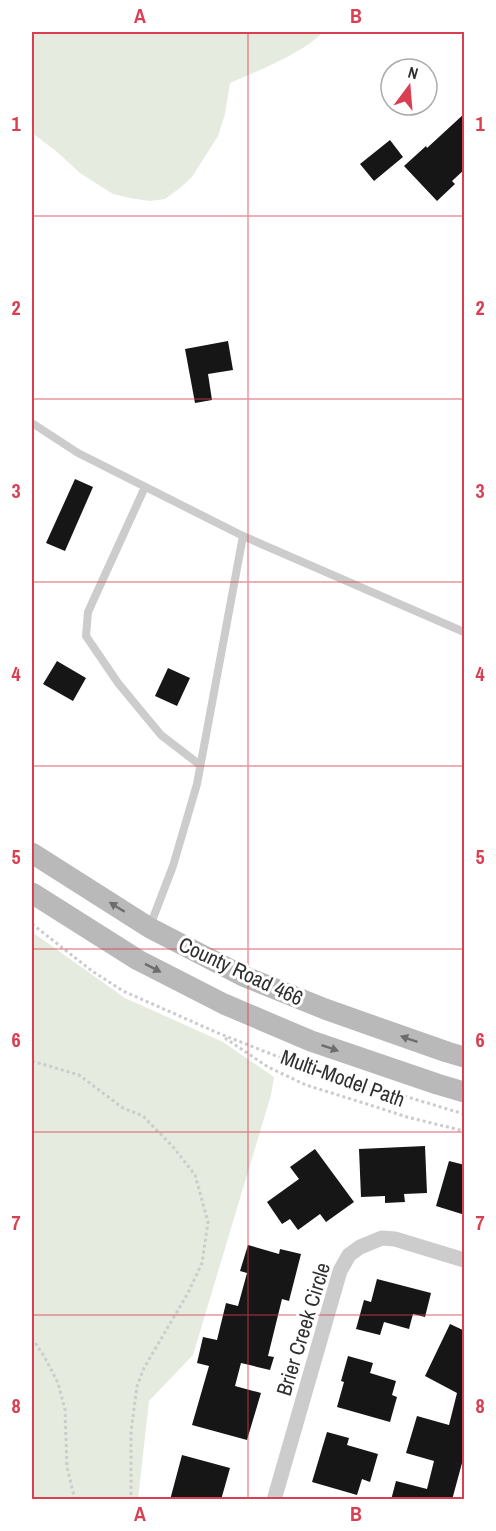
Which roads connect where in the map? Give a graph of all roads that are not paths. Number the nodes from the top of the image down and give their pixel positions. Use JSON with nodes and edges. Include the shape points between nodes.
{"nodes":[{"id":1,"x":32,"y":423,"type":"edge"},
{"id":2,"x":144,"y":487,"type":"junction"},
{"id":3,"x":243,"y":536,"type":"junction"},
{"id":4,"x":465,"y":632,"type":"edge"},
{"id":5,"x":200,"y":765,"type":"junction"},
{"id":6,"x":32,"y":854,"type":"edge"},
{"id":7,"x":32,"y":893,"type":"edge"},
{"id":8,"x":150,"y":928,"type":"junction"},
{"id":9,"x":99,"y":935,"type":"junction"},
{"id":10,"x":465,"y":1057,"type":"edge"},
{"id":11,"x":465,"y":1092,"type":"edge"},
{"id":12,"x":465,"y":1260,"type":"edge"},
{"id":13,"x":274,"y":1500,"type":"edge"}],
"edges":[{"from":1,"to":2,"type":"lane","via":[[78,453]]},
{"from":2,"to":3,"type":"lane"},
{"from":2,"to":5,"type":"lane","via":[[88,612],[86,636],[161,735]]},
{"from":3,"to":4,"type":"lane"},
{"from":3,"to":5,"type":"lane"},
{"from":5,"to":8,"type":"lane","via":[[173,866]]},
{"from":8,"to":6,"type":"main road","name":"County Road 466","one_way":true},
{"from":7,"to":9,"type":"main road","name":"County Road 466"},
{"from":8,"to":9,"type":"main road","via":[[141,938],[125,942]]},
{"from":10,"to":8,"type":"main road","name":"County Road 466","one_way":true,"via":[[253,980]]},
{"from":9,"to":11,"type":"main road","name":"County Road 466","one_way":true,"via":[[138,960],[224,1004],[311,1041]]},
{"from":12,"to":13,"type":"street","name":"Brier Creek Circle","via":[[382,1238],[349,1255],[340,1271]]}]}
